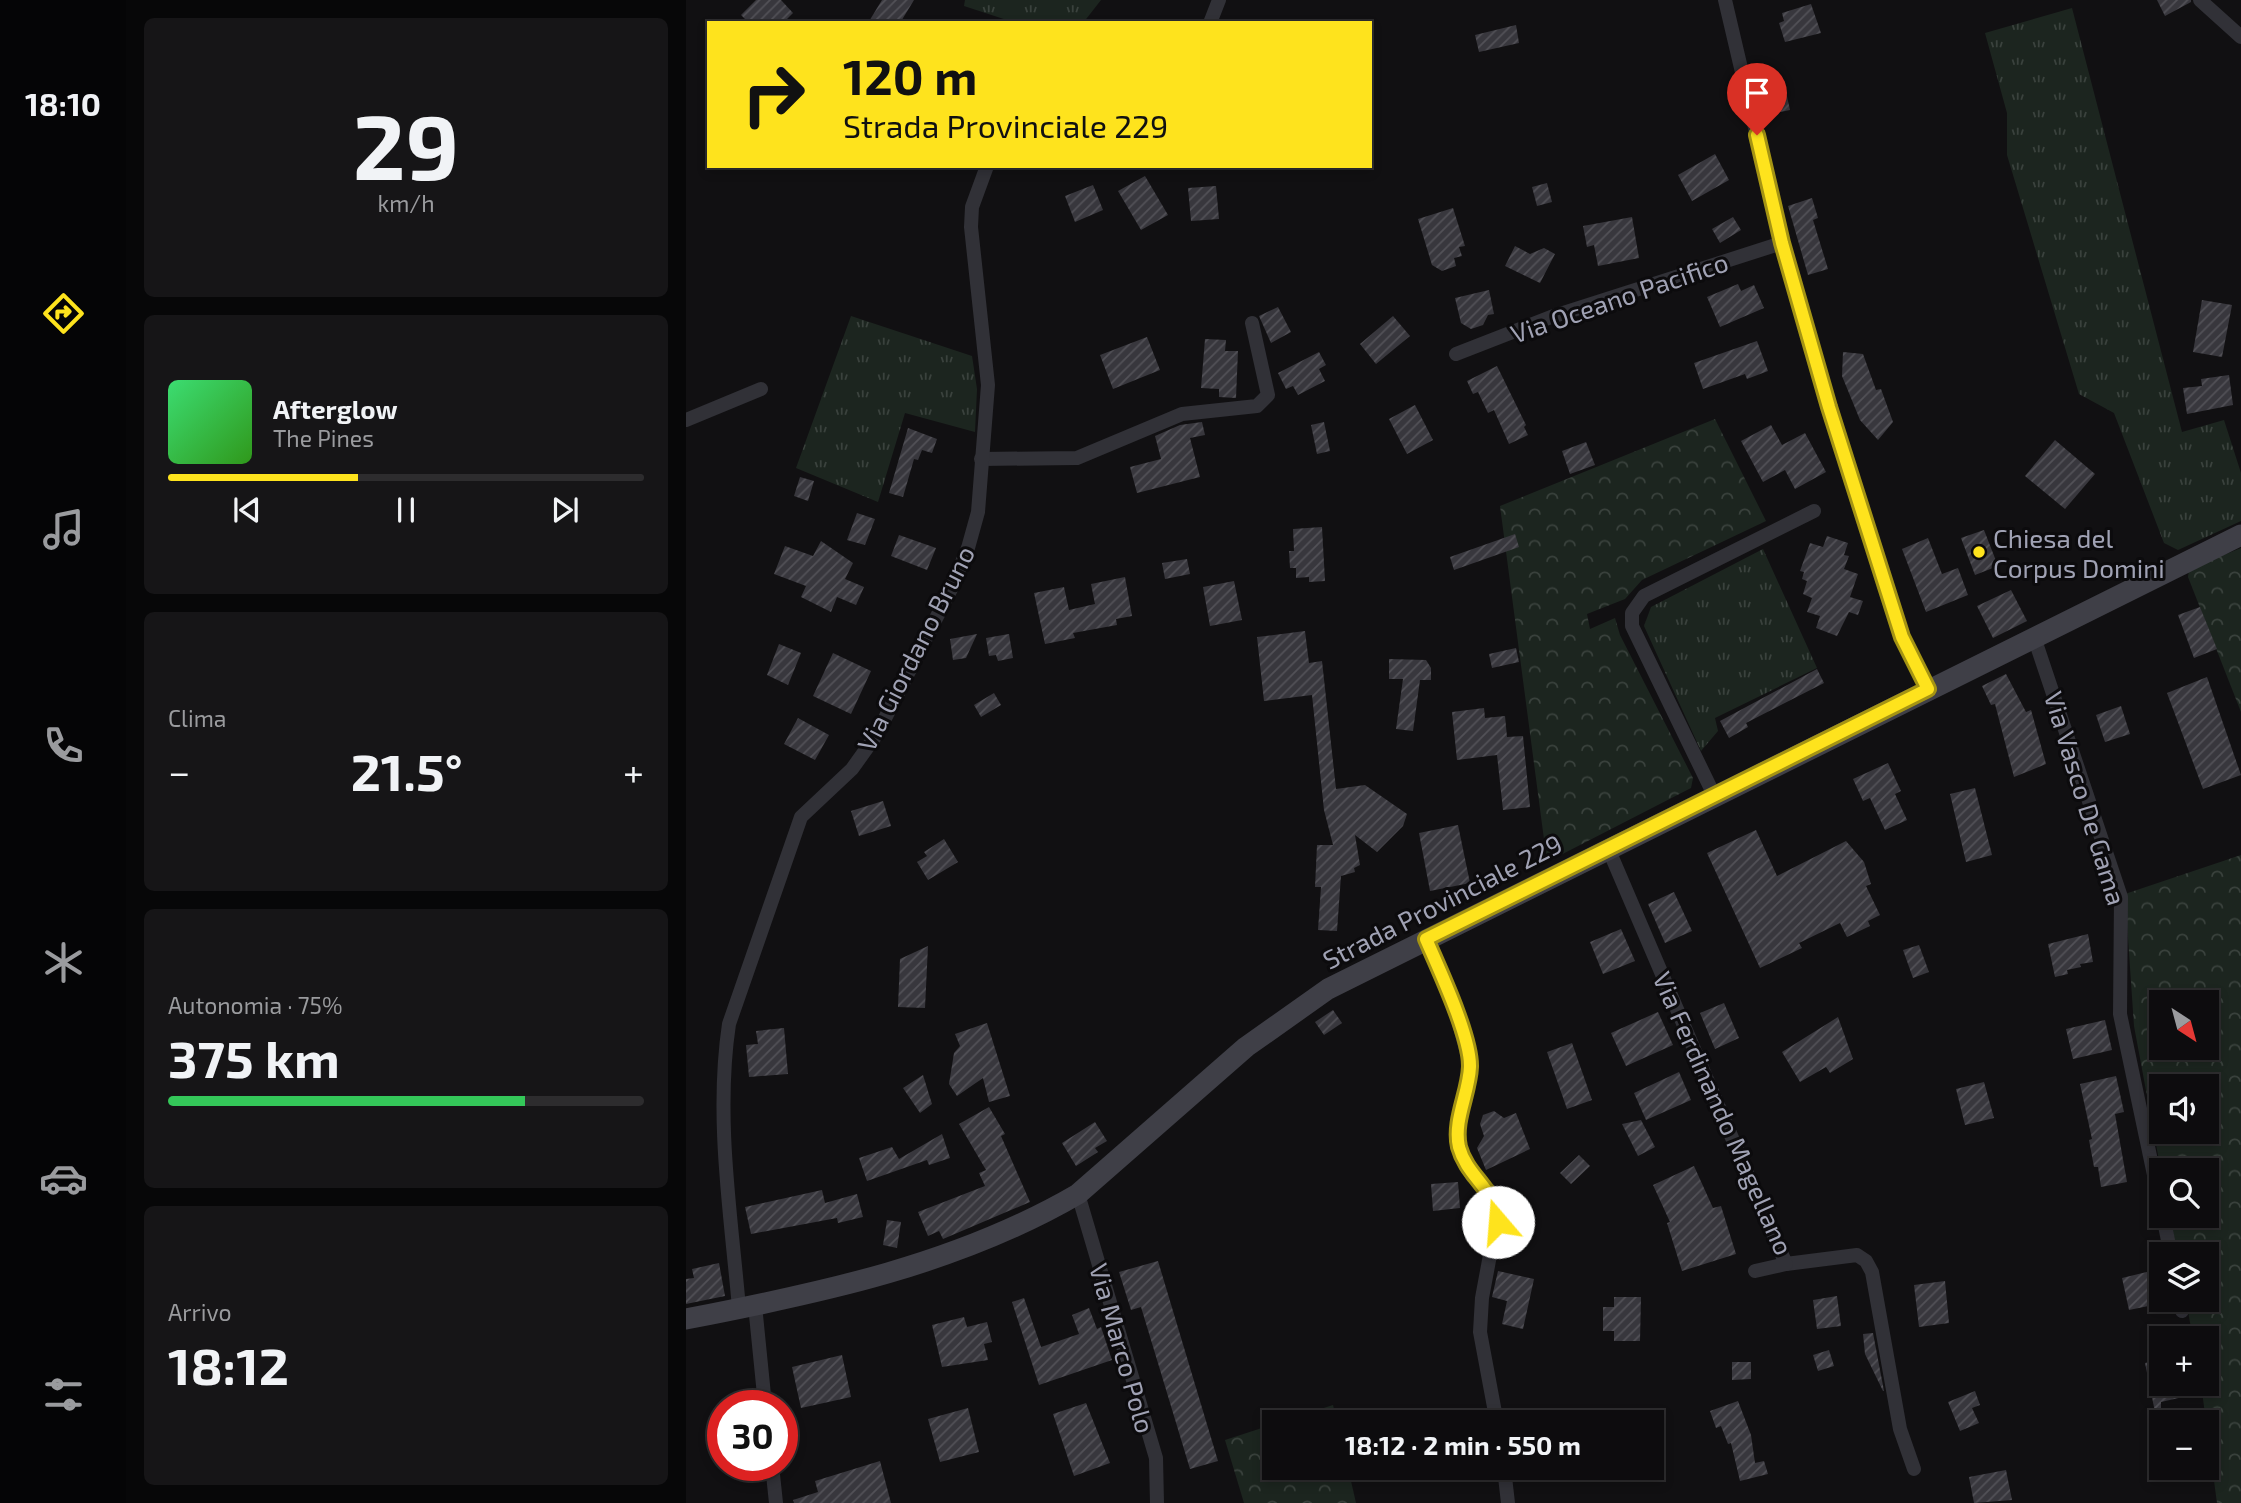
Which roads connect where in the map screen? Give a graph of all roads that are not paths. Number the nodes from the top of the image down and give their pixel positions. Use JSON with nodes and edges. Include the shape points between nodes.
{"nodes":[{"id":1,"x":1219,"y":0,"type":"edge"},
{"id":2,"x":1725,"y":0,"type":"edge"},
{"id":3,"x":2200,"y":0,"type":"edge"},
{"id":4,"x":1211,"y":21,"type":"edge"},
{"id":5,"x":2241,"y":37,"type":"edge"},
{"id":6,"x":987,"y":168,"type":"edge"},
{"id":7,"x":1782,"y":243,"type":"junction"},
{"id":8,"x":1252,"y":323,"type":"dead end"},
{"id":9,"x":1456,"y":354,"type":"dead end"},
{"id":10,"x":761,"y":389,"type":"dead end"},
{"id":11,"x":686,"y":420,"type":"edge"},
{"id":12,"x":981,"y":460,"type":"junction"},
{"id":13,"x":1814,"y":511,"type":"dead end"},
{"id":14,"x":2241,"y":535,"type":"edge"},
{"id":15,"x":2034,"y":637,"type":"junction"},
{"id":16,"x":1928,"y":689,"type":"junction"},
{"id":17,"x":1714,"y":796,"type":"junction"},
{"id":18,"x":1608,"y":848,"type":"junction"},
{"id":19,"x":1426,"y":939,"type":"junction"},
{"id":20,"x":2150,"y":1158,"type":"edge"},
{"id":21,"x":1078,"y":1194,"type":"junction"},
{"id":22,"x":1786,"y":1264,"type":"junction"},
{"id":23,"x":1755,"y":1270,"type":"dead end"},
{"id":24,"x":747,"y":1307,"type":"junction"},
{"id":25,"x":686,"y":1319,"type":"edge"},
{"id":26,"x":762,"y":1390,"type":"edge"},
{"id":27,"x":1495,"y":1410,"type":"edge"},
{"id":28,"x":1914,"y":1469,"type":"dead end"},
{"id":29,"x":1505,"y":1480,"type":"edge"},
{"id":30,"x":774,"y":1481,"type":"edge"},
{"id":31,"x":776,"y":1503,"type":"edge"},
{"id":32,"x":1157,"y":1503,"type":"edge"},
{"id":33,"x":1508,"y":1503,"type":"edge"}],
"edges":[{"from":1,"to":4,"type":"street"},
{"from":2,"to":7,"type":"street"},
{"from":3,"to":5,"type":"street"},
{"from":6,"to":12,"type":"street","name":"Via Giordano Bruno","via":[[972,207],[971,228],[988,385]]},
{"from":7,"to":9,"type":"street","name":"Via Oceano Pacifico","via":[[1551,317]]},
{"from":7,"to":16,"type":"street","via":[[1902,637]]},
{"from":8,"to":12,"type":"street","via":[[1268,395],[1257,406],[1182,414],[1077,458]]},
{"from":10,"to":11,"type":"street"},
{"from":12,"to":24,"type":"street","name":"Via Giordano Bruno","via":[[978,512],[952,587],[877,734],[852,769],[801,817],[729,1024],[725,1157]]},
{"from":13,"to":17,"type":"street","via":[[1644,596],[1632,613],[1632,626]]},
{"from":14,"to":15,"type":"street","name":"Strada Provinciale 229"},
{"from":15,"to":16,"type":"street","name":"Strada Provinciale 229"},
{"from":15,"to":20,"type":"street","name":"Via Vasco De Gama","via":[[2122,897],[2120,1014]]},
{"from":16,"to":17,"type":"street","name":"Strada Provinciale 229"},
{"from":17,"to":18,"type":"street","name":"Strada Provinciale 229"},
{"from":18,"to":19,"type":"street","name":"Strada Provinciale 229"},
{"from":18,"to":22,"type":"street","name":"Via Ferdinando Magellano"},
{"from":19,"to":21,"type":"street","name":"Strada Provinciale 229","via":[[1288,1015]]},
{"from":19,"to":27,"type":"street","via":[[1455,1008],[1470,1065],[1457,1136],[1460,1149],[1472,1175],[1489,1190],[1498,1212],[1480,1332]]},
{"from":21,"to":24,"type":"street","name":"Strada Provinciale 229","via":[[1022,1223],[891,1273]]},
{"from":21,"to":32,"type":"street","name":"Via Marco Polo","via":[[1156,1458]]},
{"from":22,"to":23,"type":"street"},
{"from":22,"to":28,"type":"street","name":"Via Ferdinando Magellano","via":[[1857,1255],[1866,1261],[1872,1272],[1900,1429]]},
{"from":24,"to":25,"type":"street","name":"Strada Provinciale 229"},
{"from":24,"to":26,"type":"street","name":"Via Giordano Bruno"},
{"from":29,"to":33,"type":"street"},
{"from":30,"to":31,"type":"street"}]}
